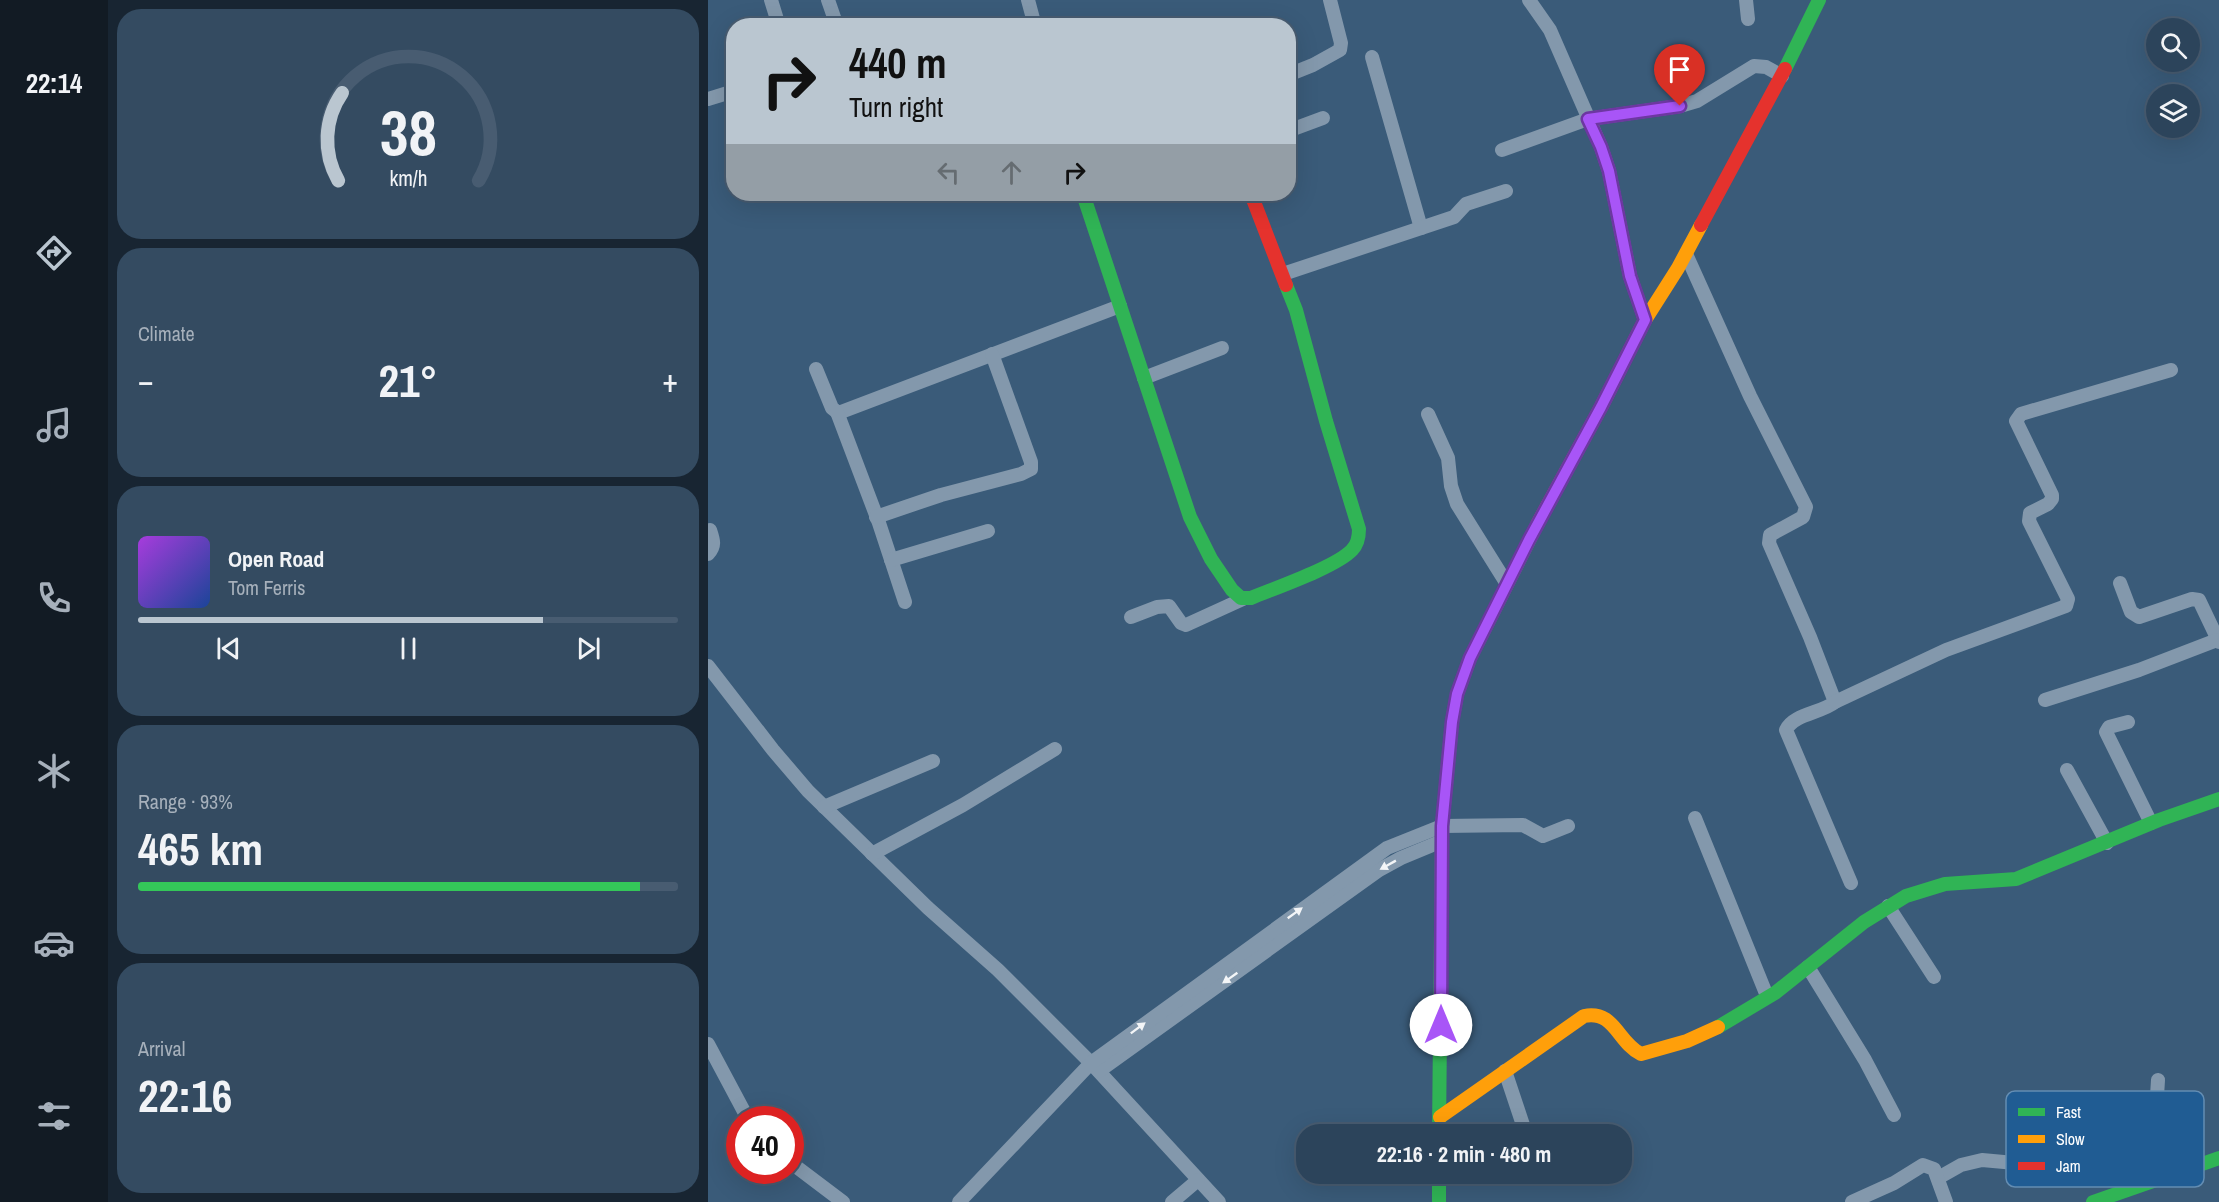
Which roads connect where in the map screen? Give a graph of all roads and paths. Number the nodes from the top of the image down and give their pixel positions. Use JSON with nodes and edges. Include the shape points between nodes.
{"nodes":[{"id":1,"x":771,"y":0,"type":"edge"},
{"id":2,"x":828,"y":0,"type":"edge"},
{"id":3,"x":1028,"y":0,"type":"edge"},
{"id":4,"x":1330,"y":0,"type":"edge"},
{"id":5,"x":1529,"y":0,"type":"edge"},
{"id":6,"x":1746,"y":0,"type":"edge"},
{"id":7,"x":1819,"y":0,"type":"edge"},
{"id":8,"x":777,"y":18,"type":"edge"},
{"id":9,"x":834,"y":18,"type":"edge"},
{"id":10,"x":1033,"y":18,"type":"edge"},
{"id":11,"x":1748,"y":19,"type":"dead end"},
{"id":12,"x":1372,"y":57,"type":"dead end"},
{"id":13,"x":1296,"y":72,"type":"edge"},
{"id":14,"x":1782,"y":76,"type":"junction"},
{"id":15,"x":726,"y":93,"type":"edge"},
{"id":16,"x":708,"y":99,"type":"edge"},
{"id":17,"x":1323,"y":118,"type":"dead end"},
{"id":18,"x":1588,"y":119,"type":"junction"},
{"id":19,"x":1296,"y":128,"type":"edge"},
{"id":20,"x":1502,"y":150,"type":"dead end"},
{"id":21,"x":1506,"y":191,"type":"dead end"},
{"id":22,"x":1085,"y":201,"type":"edge"},
{"id":23,"x":1254,"y":201,"type":"edge"},
{"id":24,"x":1421,"y":228,"type":"junction"},
{"id":25,"x":1686,"y":254,"type":"junction"},
{"id":26,"x":1283,"y":274,"type":"junction"},
{"id":27,"x":1120,"y":306,"type":"junction"},
{"id":28,"x":1645,"y":320,"type":"junction"},
{"id":29,"x":1222,"y":348,"type":"dead end"},
{"id":30,"x":992,"y":354,"type":"junction"},
{"id":31,"x":816,"y":369,"type":"dead end"},
{"id":32,"x":2171,"y":370,"type":"dead end"},
{"id":33,"x":1144,"y":378,"type":"junction"},
{"id":34,"x":837,"y":412,"type":"junction"},
{"id":35,"x":1428,"y":414,"type":"dead end"},
{"id":36,"x":876,"y":517,"type":"junction"},
{"id":37,"x":710,"y":530,"type":"dead end"},
{"id":38,"x":988,"y":531,"type":"dead end"},
{"id":39,"x":708,"y":554,"type":"edge"},
{"id":40,"x":891,"y":560,"type":"junction"},
{"id":41,"x":2120,"y":583,"type":"dead end"},
{"id":42,"x":1507,"y":584,"type":"junction"},
{"id":43,"x":1243,"y":599,"type":"junction"},
{"id":44,"x":905,"y":602,"type":"dead end"},
{"id":45,"x":1131,"y":617,"type":"dead end"},
{"id":46,"x":2218,"y":641,"type":"edge"},
{"id":47,"x":708,"y":666,"type":"edge"},
{"id":48,"x":2045,"y":700,"type":"dead end"},
{"id":49,"x":1835,"y":702,"type":"junction"},
{"id":50,"x":2128,"y":722,"type":"dead end"},
{"id":51,"x":1055,"y":749,"type":"dead end"},
{"id":52,"x":933,"y":761,"type":"dead end"},
{"id":53,"x":2067,"y":770,"type":"dead end"},
{"id":54,"x":2219,"y":799,"type":"edge"},
{"id":55,"x":824,"y":807,"type":"junction"},
{"id":56,"x":1695,"y":818,"type":"dead end"},
{"id":57,"x":2151,"y":824,"type":"junction"},
{"id":58,"x":1442,"y":826,"type":"junction"},
{"id":59,"x":1568,"y":826,"type":"dead end"},
{"id":60,"x":1442,"y":841,"type":"junction"},
{"id":61,"x":2107,"y":843,"type":"junction"},
{"id":62,"x":872,"y":854,"type":"junction"},
{"id":63,"x":1851,"y":883,"type":"dead end"},
{"id":64,"x":1888,"y":906,"type":"junction"},
{"id":65,"x":1259,"y":939,"type":"junction"},
{"id":66,"x":1267,"y":952,"type":"junction"},
{"id":67,"x":1808,"y":967,"type":"junction"},
{"id":68,"x":1934,"y":977,"type":"dead end"},
{"id":69,"x":1767,"y":996,"type":"junction"},
{"id":70,"x":708,"y":1044,"type":"edge"},
{"id":71,"x":1095,"y":1067,"type":"junction"},
{"id":72,"x":1505,"y":1071,"type":"junction"},
{"id":73,"x":2158,"y":1080,"type":"dead end"},
{"id":74,"x":2157,"y":1091,"type":"edge"},
{"id":75,"x":741,"y":1106,"type":"edge"},
{"id":76,"x":1894,"y":1115,"type":"dead end"},
{"id":77,"x":1440,"y":1117,"type":"junction"},
{"id":78,"x":1440,"y":1124,"type":"edge"},
{"id":79,"x":1523,"y":1124,"type":"edge"},
{"id":80,"x":2219,"y":1158,"type":"edge"},
{"id":81,"x":2006,"y":1162,"type":"edge"},
{"id":82,"x":2204,"y":1163,"type":"edge"},
{"id":83,"x":804,"y":1173,"type":"edge"},
{"id":84,"x":1938,"y":1178,"type":"junction"},
{"id":85,"x":1198,"y":1180,"type":"junction"},
{"id":86,"x":1439,"y":1184,"type":"edge"},
{"id":87,"x":2135,"y":1187,"type":"edge"},
{"id":88,"x":843,"y":1202,"type":"edge"},
{"id":89,"x":959,"y":1202,"type":"edge"},
{"id":90,"x":1172,"y":1202,"type":"edge"},
{"id":91,"x":1219,"y":1202,"type":"edge"},
{"id":92,"x":1438,"y":1202,"type":"edge"},
{"id":93,"x":1852,"y":1202,"type":"edge"},
{"id":94,"x":1946,"y":1202,"type":"edge"},
{"id":95,"x":2093,"y":1202,"type":"edge"}],
"edges":[{"from":1,"to":8,"type":"street"},
{"from":2,"to":9,"type":"street"},
{"from":3,"to":10,"type":"street"},
{"from":4,"to":13,"type":"street","via":[[1340,50]]},
{"from":5,"to":18,"type":"street","via":[[1550,30]]},
{"from":6,"to":11,"type":"street"},
{"from":7,"to":14,"type":"street"},
{"from":12,"to":24,"type":"street"},
{"from":14,"to":18,"type":"street","via":[[1754,66],[1697,101]]},
{"from":14,"to":25,"type":"street"},
{"from":15,"to":16,"type":"street"},
{"from":17,"to":19,"type":"street"},
{"from":18,"to":20,"type":"street"},
{"from":18,"to":28,"type":"street","via":[[1609,171],[1630,276]]},
{"from":21,"to":24,"type":"street","via":[[1466,204],[1457,215]]},
{"from":22,"to":27,"type":"street"},
{"from":23,"to":26,"type":"street"},
{"from":24,"to":26,"type":"street"},
{"from":25,"to":28,"type":"street"},
{"from":25,"to":49,"type":"street","via":[[1750,396],[1804,502],[1803,517],[1770,535],[1769,543]]},
{"from":26,"to":43,"type":"street","via":[[1359,529],[1359,541],[1340,560]]},
{"from":27,"to":30,"type":"street"},
{"from":27,"to":33,"type":"street"},
{"from":28,"to":42,"type":"street"},
{"from":29,"to":33,"type":"street"},
{"from":30,"to":34,"type":"street"},
{"from":30,"to":36,"type":"street","via":[[1031,469]]},
{"from":31,"to":34,"type":"street"},
{"from":32,"to":49,"type":"street","via":[[2021,414],[2016,421],[2052,495],[2048,504],[2031,513],[2029,521],[2068,599],[2066,606],[1946,650]]},
{"from":33,"to":43,"type":"street","via":[[1198,535],[1229,586]]},
{"from":34,"to":36,"type":"street"},
{"from":35,"to":42,"type":"street","via":[[1448,458],[1457,504]]},
{"from":36,"to":40,"type":"street"},
{"from":37,"to":39,"type":"street","via":[[714,542]]},
{"from":38,"to":40,"type":"street"},
{"from":40,"to":44,"type":"street"},
{"from":41,"to":46,"type":"street","via":[[2131,612],[2139,617],[2199,600]]},
{"from":42,"to":58,"type":"street","via":[[1470,658],[1457,694]]},
{"from":43,"to":45,"type":"street","via":[[1185,625],[1169,606]]},
{"from":46,"to":48,"type":"street"},
{"from":47,"to":55,"type":"street","via":[[772,750]]},
{"from":49,"to":63,"type":"street","via":[[1791,723],[1786,730]]},
{"from":50,"to":57,"type":"street","via":[[2109,727],[2106,732]]},
{"from":51,"to":62,"type":"street","via":[[963,806]]},
{"from":52,"to":55,"type":"street"},
{"from":53,"to":61,"type":"street"},
{"from":54,"to":57,"type":"street"},
{"from":55,"to":62,"type":"street"},
{"from":56,"to":69,"type":"street"},
{"from":57,"to":61,"type":"street"},
{"from":58,"to":59,"type":"street","via":[[1524,825],[1543,836]]},
{"from":58,"to":60,"type":"street"},
{"from":65,"to":58,"type":"street","one_way":true,"via":[[1387,848]]},
{"from":60,"to":66,"type":"street","one_way":true,"via":[[1379,870]]},
{"from":60,"to":77,"type":"street"},
{"from":61,"to":64,"type":"street","via":[[2016,879],[1938,885]]},
{"from":62,"to":71,"type":"street","via":[[998,970]]},
{"from":64,"to":67,"type":"street"},
{"from":64,"to":68,"type":"street"},
{"from":65,"to":66,"type":"street"},
{"from":71,"to":65,"type":"street","one_way":true},
{"from":66,"to":71,"type":"street","one_way":true},
{"from":67,"to":69,"type":"street"},
{"from":67,"to":76,"type":"street"},
{"from":69,"to":72,"type":"street","via":[[1698,1038],[1641,1054],[1605,1017],[1593,1012]]},
{"from":70,"to":75,"type":"street"},
{"from":71,"to":85,"type":"street"},
{"from":71,"to":89,"type":"street"},
{"from":72,"to":77,"type":"street"},
{"from":72,"to":79,"type":"street"},
{"from":73,"to":74,"type":"street"},
{"from":77,"to":78,"type":"street"},
{"from":80,"to":82,"type":"street"},
{"from":81,"to":84,"type":"street","via":[[1982,1160]]},
{"from":83,"to":88,"type":"street"},
{"from":84,"to":93,"type":"street","via":[[1934,1169],[1917,1166],[1894,1183]]},
{"from":84,"to":94,"type":"street"},
{"from":85,"to":90,"type":"street"},
{"from":85,"to":91,"type":"street"},
{"from":86,"to":92,"type":"street"},
{"from":87,"to":95,"type":"street"}]}
